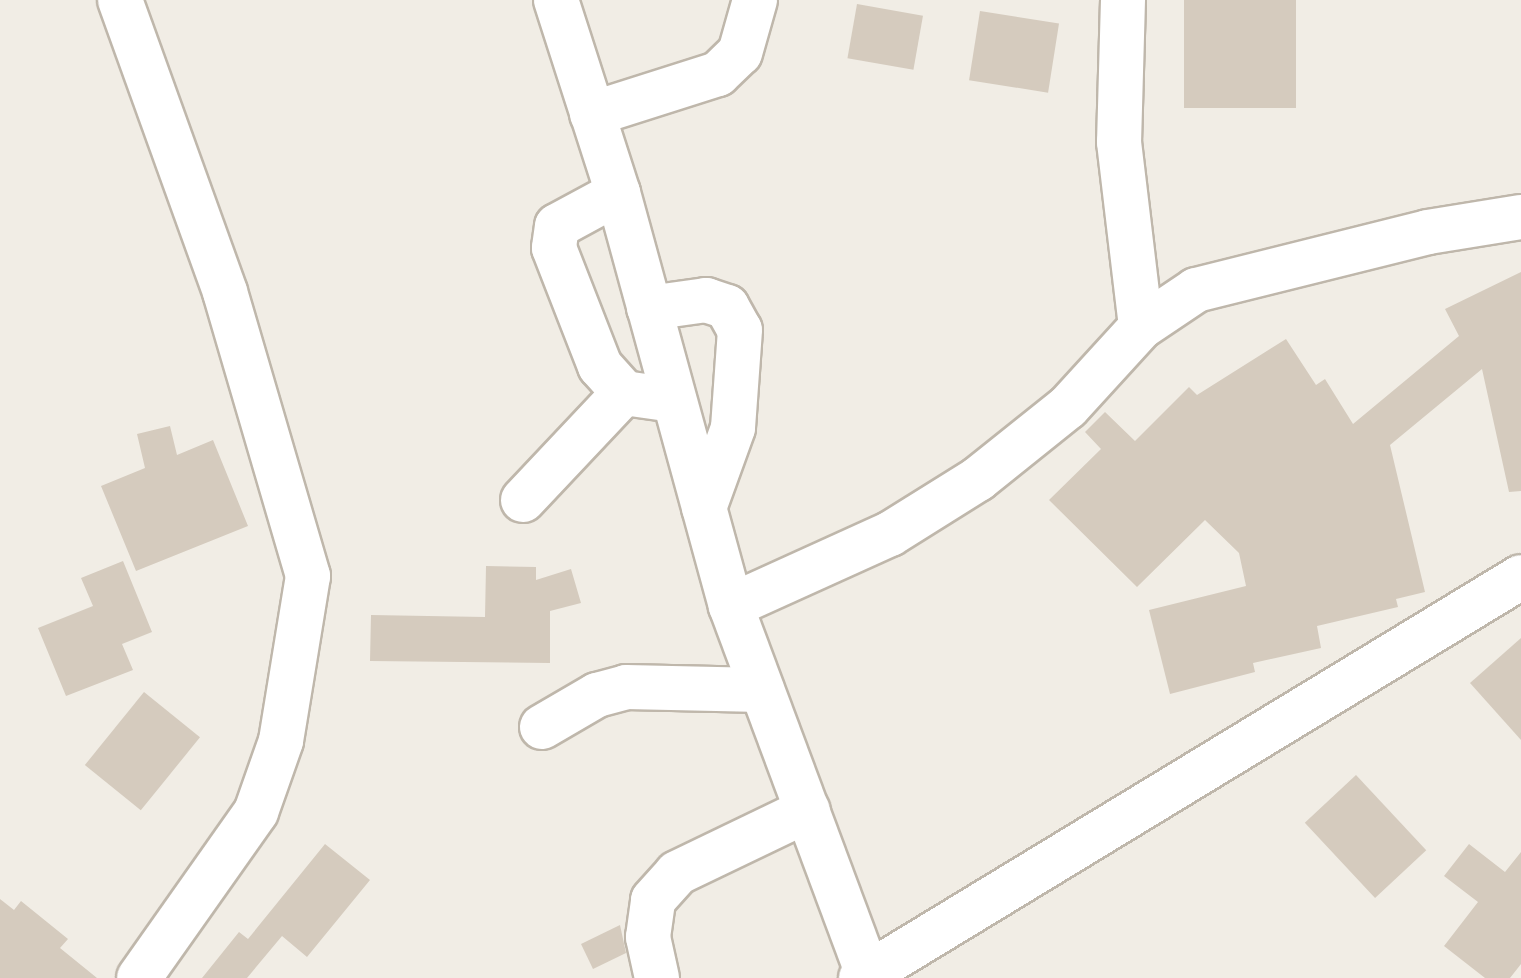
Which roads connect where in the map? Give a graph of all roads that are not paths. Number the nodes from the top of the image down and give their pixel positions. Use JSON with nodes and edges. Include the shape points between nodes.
{"nodes":[{"id":1,"x":120,"y":0,"type":"edge"},
{"id":2,"x":556,"y":0,"type":"edge"},
{"id":3,"x":755,"y":0,"type":"edge"},
{"id":4,"x":1123,"y":0,"type":"edge"},
{"id":5,"x":592,"y":114,"type":"junction"},
{"id":6,"x":618,"y":193,"type":"junction"},
{"id":7,"x":1521,"y":217,"type":"edge"},
{"id":8,"x":649,"y":308,"type":"junction"},
{"id":9,"x":1141,"y":327,"type":"junction"},
{"id":10,"x":624,"y":393,"type":"junction"},
{"id":11,"x":674,"y":400,"type":"junction"},
{"id":12,"x":523,"y":500,"type":"dead end"},
{"id":13,"x":704,"y":508,"type":"junction"},
{"id":14,"x":1521,"y":577,"type":"edge"},
{"id":15,"x":731,"y":606,"type":"junction"},
{"id":16,"x":762,"y":690,"type":"junction"},
{"id":17,"x":542,"y":727,"type":"dead end"},
{"id":18,"x":808,"y":810,"type":"junction"},
{"id":19,"x":865,"y":976,"type":"edge"},
{"id":20,"x":139,"y":978,"type":"edge"},
{"id":21,"x":657,"y":978,"type":"edge"}],
"edges":[{"from":1,"to":20,"type":"street","via":[[225,292],[308,576],[281,741],[256,812]]},
{"from":2,"to":5,"type":"street"},
{"from":3,"to":5,"type":"street","via":[[740,53],[718,74]]},
{"from":4,"to":9,"type":"street","via":[[1119,142]]},
{"from":5,"to":6,"type":"street"},
{"from":6,"to":8,"type":"street"},
{"from":6,"to":10,"type":"street","via":[[557,226],[554,248],[600,366]]},
{"from":7,"to":9,"type":"street","via":[[1428,232],[1196,290]]},
{"from":8,"to":11,"type":"street"},
{"from":8,"to":13,"type":"street","via":[[706,300],[727,307],[740,330],[733,428]]},
{"from":9,"to":15,"type":"street","via":[[1068,407],[978,479],[890,534]]},
{"from":10,"to":11,"type":"street"},
{"from":10,"to":12,"type":"street"},
{"from":11,"to":13,"type":"street"},
{"from":13,"to":15,"type":"street"},
{"from":14,"to":19,"type":"street"},
{"from":15,"to":16,"type":"street"},
{"from":16,"to":17,"type":"street","via":[[626,687],[597,695]]},
{"from":16,"to":18,"type":"street"},
{"from":18,"to":19,"type":"street"},
{"from":18,"to":21,"type":"street","via":[[677,873],[653,900],[648,937]]}]}
